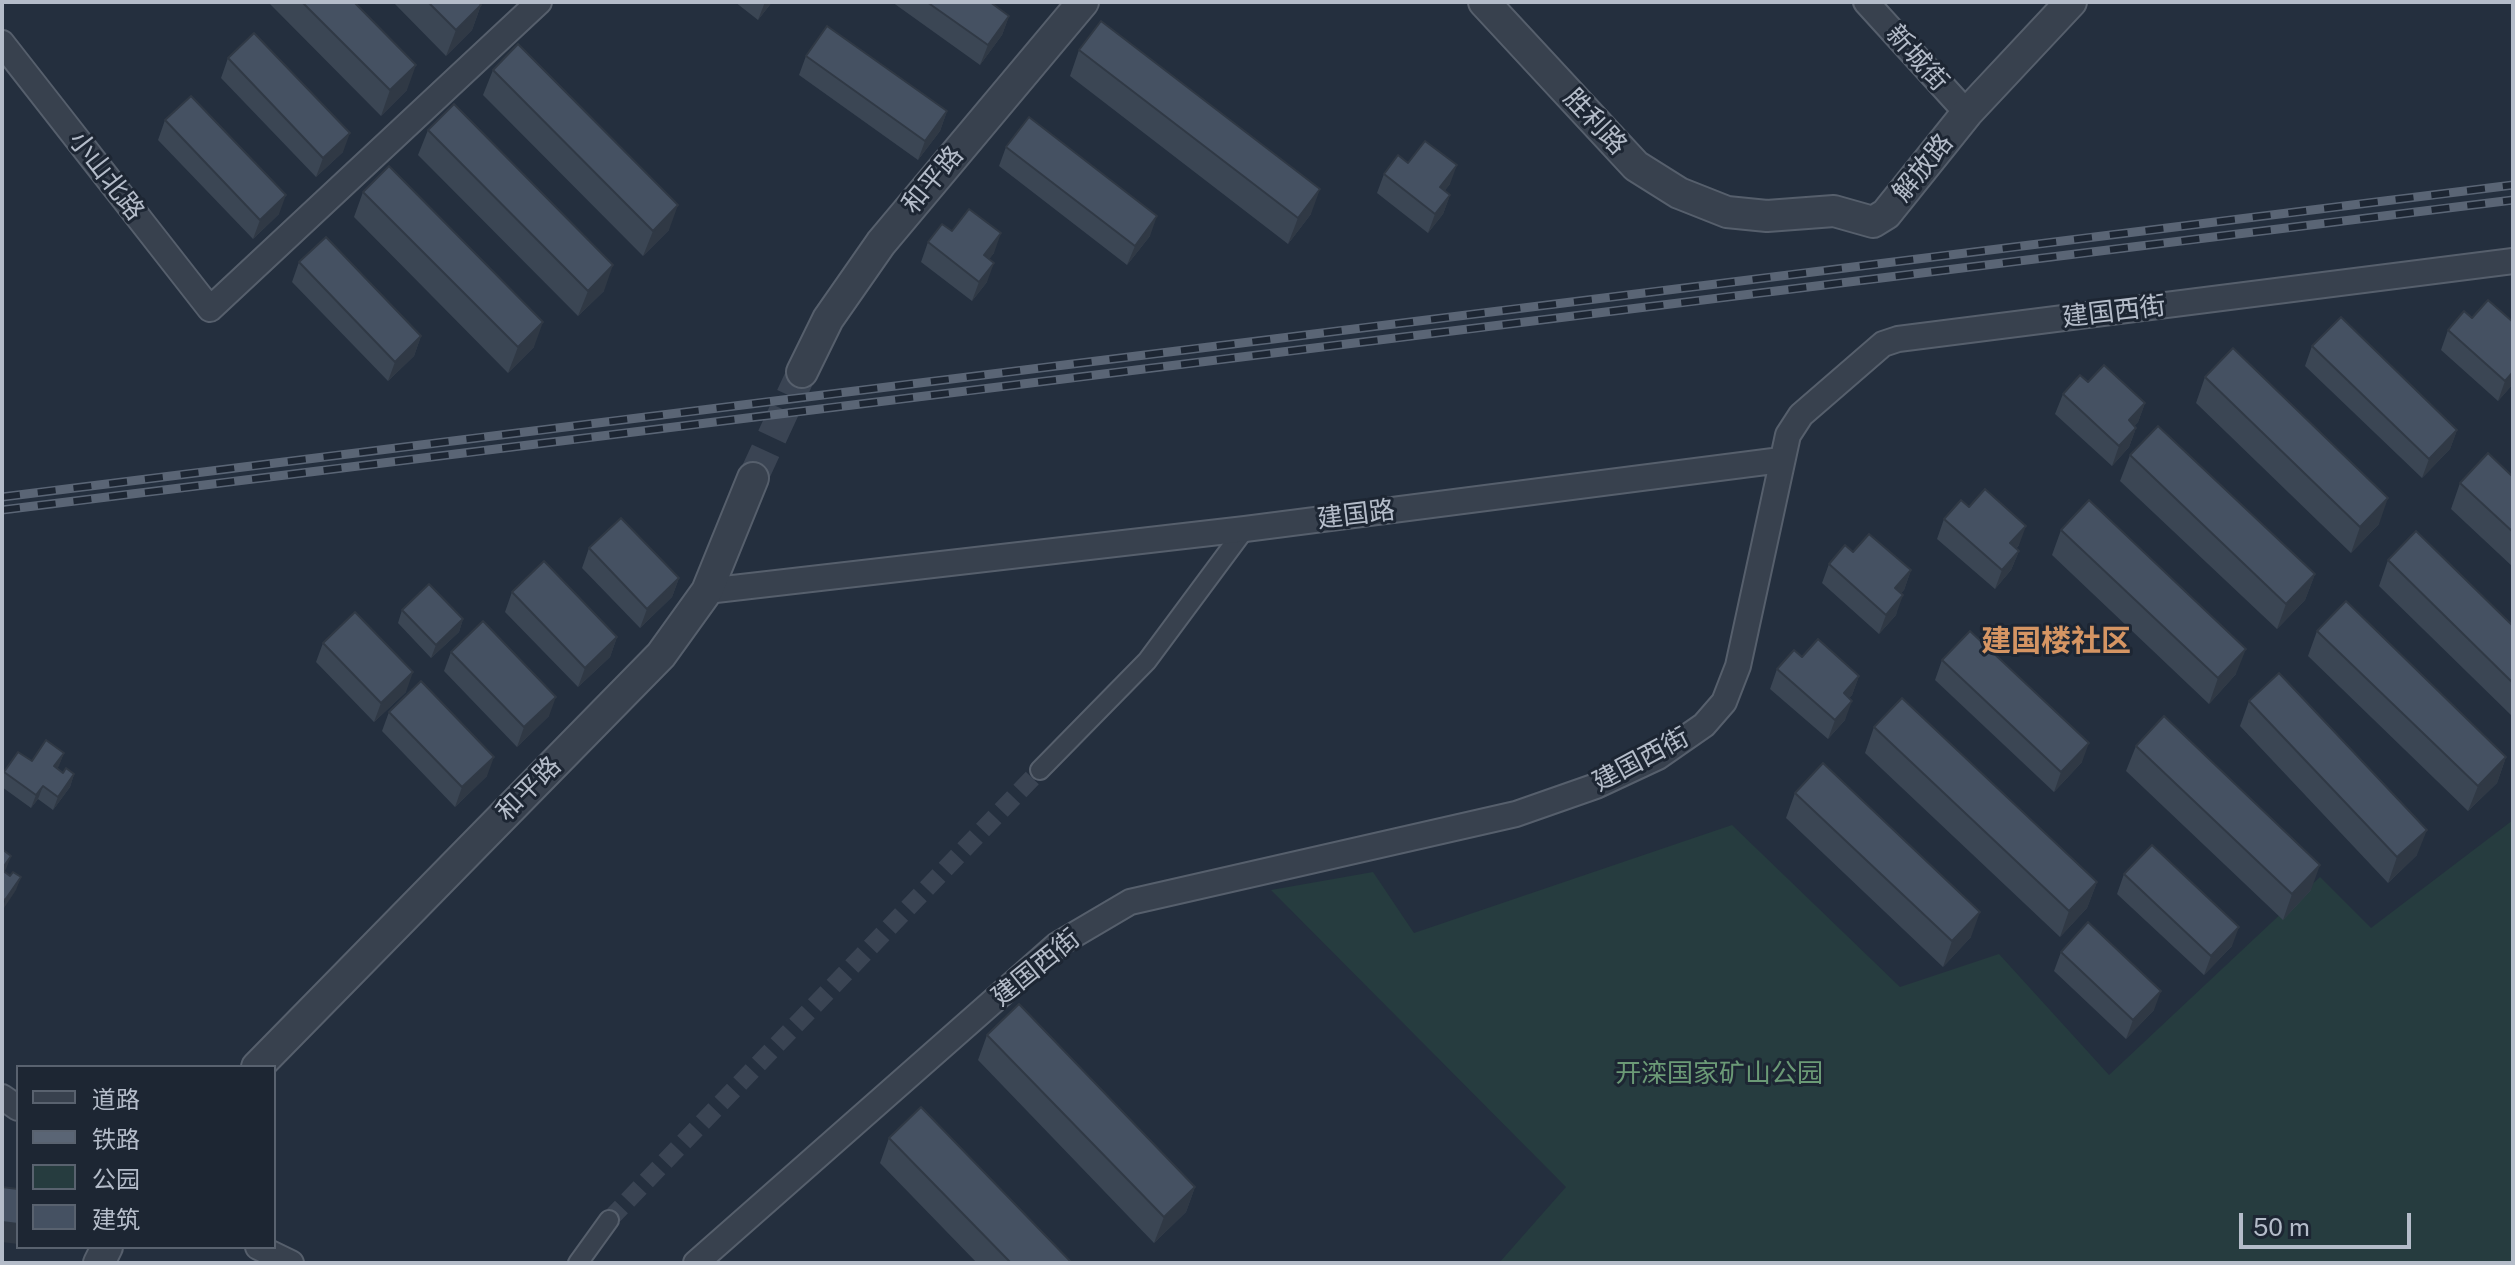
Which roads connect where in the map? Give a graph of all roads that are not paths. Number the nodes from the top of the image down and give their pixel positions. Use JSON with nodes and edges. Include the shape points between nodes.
{"nodes":[{"id":1,"x":539,"y":2,"type":"edge"},
{"id":2,"x":1083,"y":2,"type":"edge"},
{"id":3,"x":1484,"y":2,"type":"edge"},
{"id":4,"x":1866,"y":2,"type":"edge"},
{"id":5,"x":2071,"y":2,"type":"edge"},
{"id":6,"x":2,"y":43,"type":"edge"},
{"id":7,"x":1967,"y":113,"type":"junction"},
{"id":8,"x":1727,"y":212,"type":"joint"},
{"id":9,"x":2513,"y":261,"type":"edge"},
{"id":10,"x":802,"y":372,"type":"tunnel mouth"},
{"id":11,"x":1781,"y":460,"type":"junction"},
{"id":12,"x":753,"y":478,"type":"tunnel mouth"},
{"id":13,"x":1245,"y":529,"type":"junction"},
{"id":14,"x":707,"y":591,"type":"junction"},
{"id":15,"x":1040,"y":770,"type":"tunnel mouth"},
{"id":16,"x":259,"y":1065,"type":"edge"},
{"id":17,"x":609,"y":1220,"type":"tunnel mouth"},
{"id":18,"x":262,"y":1249,"type":"edge"},
{"id":19,"x":291,"y":1263,"type":"edge"},
{"id":20,"x":578,"y":1263,"type":"edge"},
{"id":21,"x":696,"y":1263,"type":"edge"}],
"edges":[{"from":1,"to":6,"type":"street","name":"小山北路","via":[[210,309]]},
{"from":2,"to":10,"type":"street","name":"和平路","via":[[881,243],[828,319]]},
{"from":3,"to":8,"type":"street","name":"胜利路","via":[[1636,166],[1679,193]]},
{"from":4,"to":7,"type":"street","name":"新城街"},
{"from":5,"to":7,"type":"street","name":"解放路"},
{"from":7,"to":8,"type":"street","name":"解放路","via":[[1886,214],[1873,222],[1834,211],[1767,216]]},
{"from":9,"to":11,"type":"street","name":"建国西街","via":[[1898,339],[1866,357],[1801,415]]},
{"from":11,"to":13,"type":"street","name":"建国路"},
{"from":11,"to":21,"type":"street","name":"建国西街","via":[[1738,666],[1724,702],[1704,725],[1621,775],[1516,814],[1130,902],[1057,945]]},
{"from":12,"to":14,"type":"street","name":"和平路"},
{"from":13,"to":14,"type":"street","name":"建国路"},
{"from":13,"to":15,"type":"street","via":[[1147,661]]},
{"from":14,"to":16,"type":"street","name":"和平路","via":[[661,655]]},
{"from":17,"to":20,"type":"street"},
{"from":18,"to":19,"type":"street"}]}
